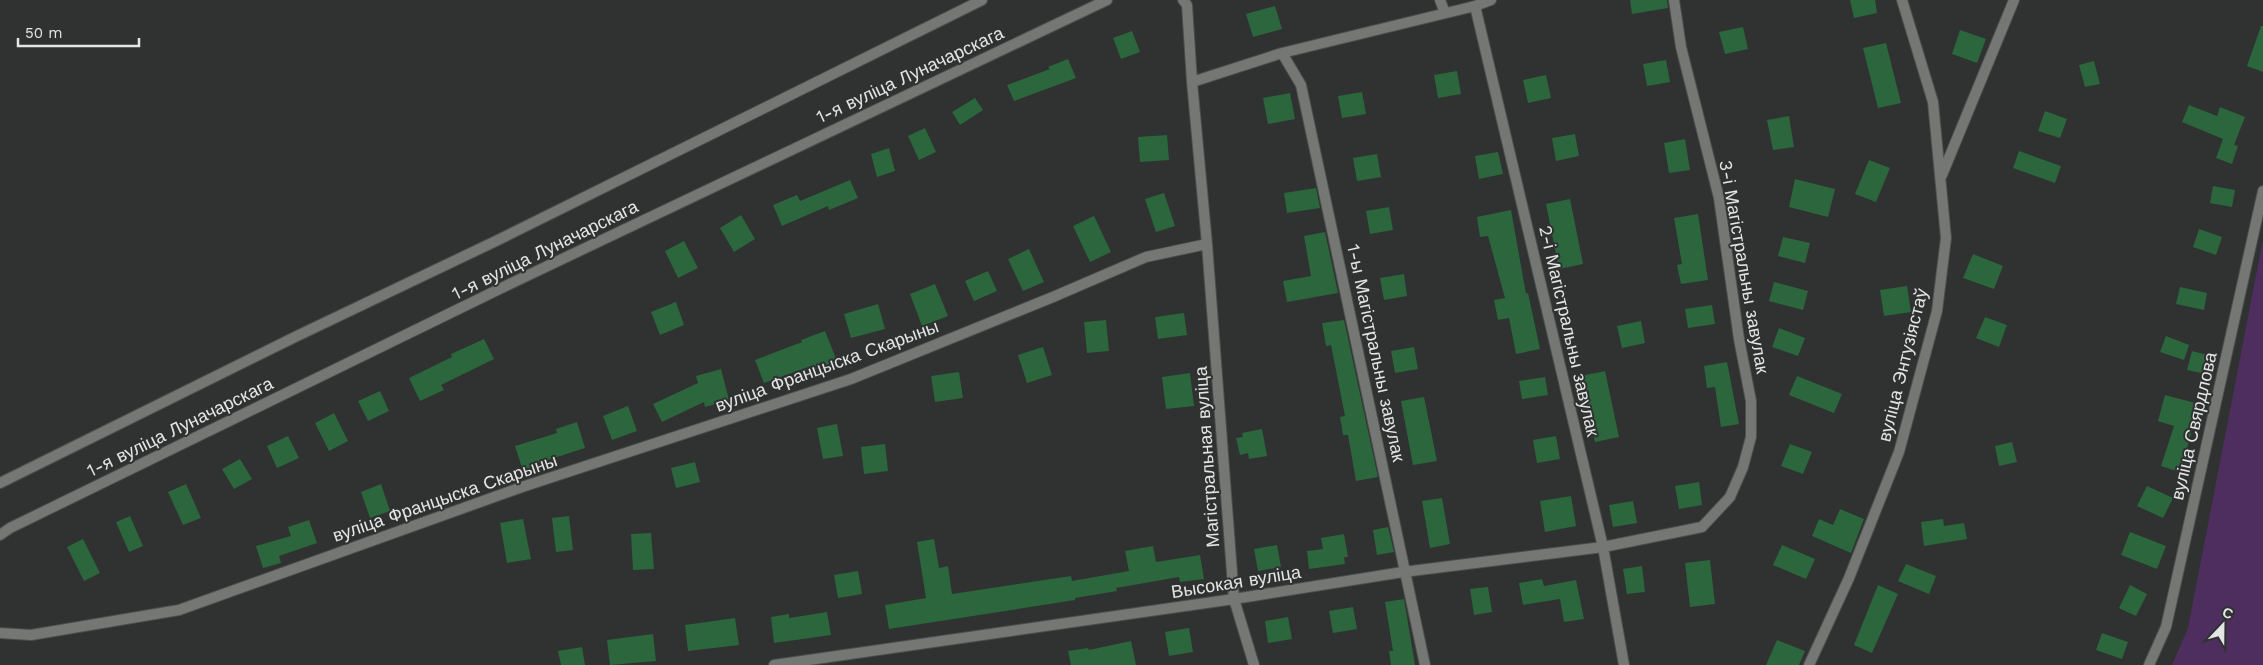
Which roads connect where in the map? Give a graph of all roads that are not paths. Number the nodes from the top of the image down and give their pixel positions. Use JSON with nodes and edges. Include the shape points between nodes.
{"nodes":[{"id":1,"x":982,"y":0,"type":"edge"},
{"id":2,"x":1107,"y":0,"type":"edge"},
{"id":3,"x":1183,"y":0,"type":"edge"},
{"id":4,"x":1440,"y":0,"type":"edge"},
{"id":5,"x":1491,"y":0,"type":"edge"},
{"id":6,"x":1674,"y":0,"type":"edge"},
{"id":7,"x":1902,"y":0,"type":"edge"},
{"id":8,"x":2014,"y":0,"type":"edge"},
{"id":9,"x":1476,"y":6,"type":"junction"},
{"id":10,"x":1445,"y":13,"type":"junction"},
{"id":11,"x":1282,"y":53,"type":"junction"},
{"id":12,"x":1192,"y":82,"type":"junction"},
{"id":13,"x":1940,"y":177,"type":"junction"},
{"id":14,"x":2263,"y":191,"type":"edge"},
{"id":15,"x":1207,"y":244,"type":"junction"},
{"id":16,"x":0,"y":483,"type":"edge"},
{"id":17,"x":1702,"y":527,"type":"joint"},
{"id":18,"x":0,"y":535,"type":"edge"},
{"id":19,"x":1603,"y":547,"type":"junction"},
{"id":20,"x":1404,"y":572,"type":"junction"},
{"id":21,"x":1234,"y":599,"type":"junction"},
{"id":22,"x":0,"y":633,"type":"edge"},
{"id":23,"x":774,"y":665,"type":"edge"},
{"id":24,"x":1254,"y":665,"type":"edge"},
{"id":25,"x":1425,"y":665,"type":"edge"},
{"id":26,"x":1624,"y":665,"type":"edge"},
{"id":27,"x":1810,"y":665,"type":"edge"},
{"id":28,"x":2149,"y":665,"type":"edge"}],
"edges":[{"from":1,"to":16,"type":"street"},
{"from":2,"to":18,"type":"street","name":"1-я вуліца Луначарскага","via":[[516,281]]},
{"from":3,"to":12,"type":"street","via":[[1187,5]]},
{"from":4,"to":10,"type":"street"},
{"from":5,"to":9,"type":"street"},
{"from":6,"to":17,"type":"street","name":"3-і Магістральны завулак","via":[[1681,47],[1719,198],[1751,401],[1751,437],[1743,467],[1730,498]]},
{"from":7,"to":13,"type":"street","name":"вуліца Энтузіястаў","via":[[1932,102]]},
{"from":8,"to":13,"type":"street"},
{"from":9,"to":10,"type":"street"},
{"from":9,"to":19,"type":"street","name":"2-і Магістральны завулак"},
{"from":10,"to":11,"type":"street"},
{"from":11,"to":12,"type":"street"},
{"from":11,"to":20,"type":"street","name":"1-ы Магістральны завулак","via":[[1301,85]]},
{"from":12,"to":15,"type":"street"},
{"from":13,"to":27,"type":"street","name":"вуліца Энтузіястаў","via":[[1946,238],[1937,311],[1899,452]]},
{"from":14,"to":28,"type":"street","name":"вуліца Свярдлова","via":[[2166,627]]},
{"from":15,"to":21,"type":"street","name":"Магістральная вуліца"},
{"from":15,"to":22,"type":"street","name":"вуліца Францыска Скарыны","via":[[1146,257],[851,379],[522,487],[179,610],[31,635]]},
{"from":17,"to":19,"type":"street","name":"Высокая вуліца"},
{"from":19,"to":20,"type":"street","name":"Высокая вуліца"},
{"from":19,"to":26,"type":"street","name":"2-і Магістральны завулак"},
{"from":20,"to":21,"type":"street","name":"Высокая вуліца"},
{"from":20,"to":25,"type":"street","name":"1-ы Магістральны завулак"},
{"from":21,"to":23,"type":"street","name":"Высокая вуліца"},
{"from":21,"to":24,"type":"street","name":"Магістральная вуліца"}]}
